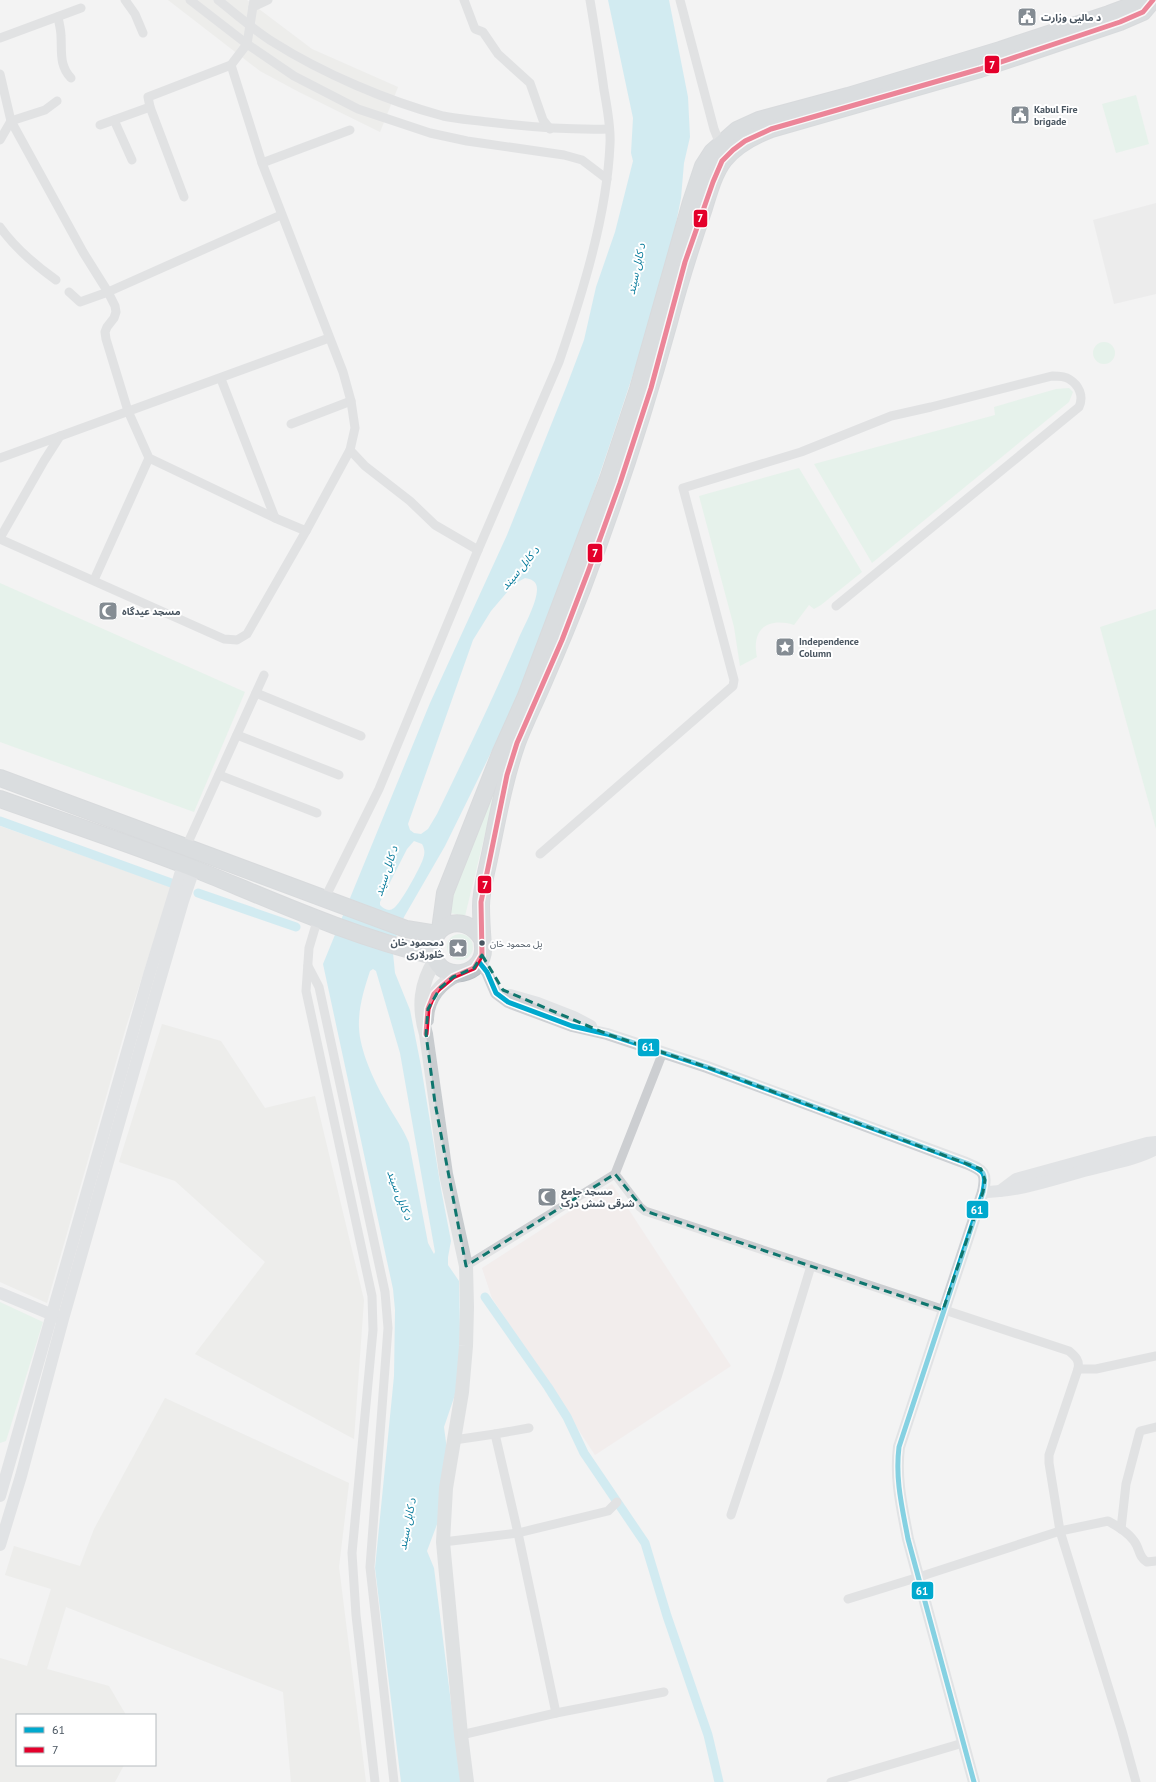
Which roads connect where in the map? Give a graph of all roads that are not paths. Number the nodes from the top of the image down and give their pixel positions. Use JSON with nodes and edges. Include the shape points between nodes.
{"nodes":[{"id":1,"x":125,"y":0,"type":"edge"},
{"id":2,"x":190,"y":0,"type":"edge"},
{"id":3,"x":218,"y":0,"type":"edge"},
{"id":4,"x":268,"y":0,"type":"edge"},
{"id":5,"x":464,"y":0,"type":"edge"},
{"id":6,"x":590,"y":0,"type":"edge"},
{"id":7,"x":680,"y":0,"type":"edge"},
{"id":8,"x":1138,"y":0,"type":"edge"},
{"id":9,"x":1152,"y":0,"type":"edge"},
{"id":10,"x":253,"y":3,"type":"edge"},
{"id":11,"x":81,"y":8,"type":"dead end"},
{"id":12,"x":58,"y":17,"type":"junction"},
{"id":13,"x":250,"y":25,"type":"junction"},
{"id":14,"x":143,"y":33,"type":"dead end"},
{"id":15,"x":0,"y":38,"type":"edge"},
{"id":16,"x":247,"y":44,"type":"junction"},
{"id":17,"x":231,"y":66,"type":"junction"},
{"id":18,"x":0,"y":74,"type":"edge"},
{"id":19,"x":71,"y":78,"type":"dead end"},
{"id":20,"x":57,"y":101,"type":"dead end"},
{"id":21,"x":150,"y":106,"type":"junction"},
{"id":22,"x":114,"y":120,"type":"junction"},
{"id":23,"x":11,"y":121,"type":"junction"},
{"id":24,"x":100,"y":125,"type":"dead end"},
{"id":25,"x":550,"y":129,"type":"junction"},
{"id":26,"x":609,"y":129,"type":"junction"},
{"id":27,"x":350,"y":130,"type":"dead end"},
{"id":28,"x":0,"y":140,"type":"edge"},
{"id":29,"x":720,"y":144,"type":"junction"},
{"id":30,"x":132,"y":160,"type":"dead end"},
{"id":31,"x":262,"y":163,"type":"junction"},
{"id":32,"x":607,"y":179,"type":"junction"},
{"id":33,"x":184,"y":197,"type":"dead end"},
{"id":34,"x":281,"y":215,"type":"junction"},
{"id":35,"x":0,"y":227,"type":"edge"},
{"id":36,"x":56,"y":280,"type":"dead end"},
{"id":37,"x":69,"y":292,"type":"dead end"},
{"id":38,"x":108,"y":292,"type":"junction"},
{"id":39,"x":329,"y":338,"type":"junction"},
{"id":40,"x":221,"y":379,"type":"junction"},
{"id":41,"x":351,"y":401,"type":"junction"},
{"id":42,"x":128,"y":411,"type":"junction"},
{"id":43,"x":291,"y":424,"type":"dead end"},
{"id":44,"x":60,"y":436,"type":"junction"},
{"id":45,"x":350,"y":450,"type":"junction"},
{"id":46,"x":0,"y":458,"type":"edge"},
{"id":47,"x":149,"y":458,"type":"junction"},
{"id":48,"x":275,"y":518,"type":"junction"},
{"id":49,"x":306,"y":531,"type":"junction"},
{"id":50,"x":0,"y":539,"type":"edge"},
{"id":51,"x":478,"y":550,"type":"junction"},
{"id":52,"x":94,"y":580,"type":"junction"},
{"id":53,"x":836,"y":606,"type":"dead end"},
{"id":54,"x":264,"y":675,"type":"dead end"},
{"id":55,"x":256,"y":693,"type":"junction"},
{"id":56,"x":237,"y":735,"type":"junction"},
{"id":57,"x":361,"y":736,"type":"dead end"},
{"id":58,"x":218,"y":775,"type":"junction"},
{"id":59,"x":340,"y":775,"type":"dead end"},
{"id":60,"x":0,"y":778,"type":"edge"},
{"id":61,"x":0,"y":799,"type":"edge"},
{"id":62,"x":317,"y":813,"type":"dead end"},
{"id":63,"x":186,"y":847,"type":"junction"},
{"id":64,"x":540,"y":854,"type":"dead end"},
{"id":65,"x":189,"y":867,"type":"junction"},
{"id":66,"x":324,"y":900,"type":"junction"},
{"id":67,"x":318,"y":918,"type":"junction"},
{"id":68,"x":439,"y":932,"type":"junction"},
{"id":69,"x":481,"y":952,"type":"junction"},
{"id":70,"x":434,"y":958,"type":"junction"},
{"id":71,"x":308,"y":965,"type":"junction"},
{"id":72,"x":460,"y":974,"type":"junction"},
{"id":73,"x":426,"y":1034,"type":"junction"},
{"id":74,"x":663,"y":1052,"type":"junction"},
{"id":75,"x":1156,"y":1142,"type":"edge"},
{"id":76,"x":1156,"y":1149,"type":"edge"},
{"id":77,"x":614,"y":1174,"type":"junction"},
{"id":78,"x":983,"y":1192,"type":"junction"},
{"id":79,"x":999,"y":1192,"type":"junction"},
{"id":80,"x":379,"y":1258,"type":"junction"},
{"id":81,"x":365,"y":1260,"type":"junction"},
{"id":82,"x":466,"y":1266,"type":"junction"},
{"id":83,"x":811,"y":1266,"type":"junction"},
{"id":84,"x":0,"y":1293,"type":"edge"},
{"id":85,"x":943,"y":1310,"type":"junction"},
{"id":86,"x":58,"y":1318,"type":"junction"},
{"id":87,"x":1156,"y":1356,"type":"edge"},
{"id":88,"x":1078,"y":1369,"type":"junction"},
{"id":89,"x":1156,"y":1427,"type":"edge"},
{"id":90,"x":529,"y":1428,"type":"dead end"},
{"id":91,"x":495,"y":1434,"type":"junction"},
{"id":92,"x":454,"y":1440,"type":"junction"},
{"id":93,"x":0,"y":1496,"type":"edge"},
{"id":94,"x":617,"y":1502,"type":"dead end"},
{"id":95,"x":731,"y":1514,"type":"dead end"},
{"id":96,"x":1121,"y":1529,"type":"junction"},
{"id":97,"x":1060,"y":1531,"type":"junction"},
{"id":98,"x":518,"y":1533,"type":"junction"},
{"id":99,"x":443,"y":1542,"type":"junction"},
{"id":100,"x":0,"y":1545,"type":"edge"},
{"id":101,"x":1156,"y":1561,"type":"edge"},
{"id":102,"x":919,"y":1578,"type":"junction"},
{"id":103,"x":848,"y":1599,"type":"dead end"},
{"id":104,"x":664,"y":1692,"type":"dead end"},
{"id":105,"x":556,"y":1713,"type":"junction"},
{"id":106,"x":461,"y":1735,"type":"junction"},
{"id":107,"x":963,"y":1743,"type":"junction"},
{"id":108,"x":375,"y":1782,"type":"edge"},
{"id":109,"x":394,"y":1782,"type":"edge"},
{"id":110,"x":467,"y":1782,"type":"edge"},
{"id":111,"x":831,"y":1782,"type":"edge"},
{"id":112,"x":974,"y":1782,"type":"edge"},
{"id":113,"x":1136,"y":1782,"type":"edge"}],
"edges":[{"from":1,"to":14,"type":"street","via":[[135,14]]},
{"from":2,"to":16,"type":"street"},
{"from":3,"to":13,"type":"street"},
{"from":4,"to":10,"type":"street"},
{"from":5,"to":25,"type":"street","via":[[475,29],[483,32],[498,54],[530,83],[543,120]]},
{"from":6,"to":26,"type":"street"},
{"from":7,"to":29,"type":"street"},
{"from":8,"to":29,"type":"highway","via":[[1133,5],[1109,14],[1000,50],[759,120],[737,130]]},
{"from":9,"to":69,"type":"highway","via":[[1143,12],[1120,22],[980,69],[771,129],[745,141],[722,161],[712,182],[685,262],[651,388],[620,483],[580,595],[517,743],[507,775],[481,902]]},
{"from":10,"to":13,"type":"street"},
{"from":11,"to":12,"type":"street"},
{"from":12,"to":15,"type":"street"},
{"from":12,"to":19,"type":"street","via":[[61,59],[66,73]]},
{"from":13,"to":16,"type":"street"},
{"from":13,"to":25,"type":"street","via":[[273,42],[326,71],[407,105],[444,116]]},
{"from":16,"to":17,"type":"street"},
{"from":16,"to":32,"type":"street","via":[[294,76],[358,109],[430,133],[582,160]]},
{"from":17,"to":21,"type":"street","via":[[148,97]]},
{"from":17,"to":31,"type":"street"},
{"from":18,"to":23,"type":"street"},
{"from":20,"to":23,"type":"street","via":[[45,110]]},
{"from":21,"to":22,"type":"street"},
{"from":21,"to":33,"type":"street"},
{"from":22,"to":24,"type":"street"},
{"from":22,"to":30,"type":"street"},
{"from":23,"to":28,"type":"street"},
{"from":23,"to":38,"type":"street","via":[[83,252]]},
{"from":25,"to":26,"type":"street"},
{"from":26,"to":32,"type":"street"},
{"from":27,"to":31,"type":"street"},
{"from":29,"to":68,"type":"highway","via":[[703,166],[638,389],[608,479],[526,696],[445,893]]},
{"from":31,"to":34,"type":"street"},
{"from":32,"to":51,"type":"street","via":[[598,231],[561,356]]},
{"from":34,"to":38,"type":"street"},
{"from":34,"to":39,"type":"street"},
{"from":35,"to":36,"type":"street","via":[[33,262]]},
{"from":37,"to":38,"type":"street","via":[[80,302]]},
{"from":38,"to":42,"type":"street","via":[[116,312],[105,332]]},
{"from":39,"to":40,"type":"street"},
{"from":39,"to":41,"type":"street","via":[[343,372]]},
{"from":40,"to":42,"type":"street"},
{"from":40,"to":48,"type":"street"},
{"from":41,"to":43,"type":"street"},
{"from":41,"to":45,"type":"street","via":[[355,428]]},
{"from":42,"to":44,"type":"street"},
{"from":42,"to":47,"type":"street"},
{"from":44,"to":46,"type":"street"},
{"from":44,"to":50,"type":"street"},
{"from":45,"to":49,"type":"street"},
{"from":45,"to":51,"type":"street","via":[[435,525]]},
{"from":47,"to":48,"type":"street"},
{"from":47,"to":52,"type":"street"},
{"from":48,"to":49,"type":"street"},
{"from":49,"to":52,"type":"street","via":[[247,634],[238,640],[224,639]]},
{"from":50,"to":52,"type":"street"},
{"from":51,"to":66,"type":"street","via":[[379,789]]},
{"from":53,"to":64,"type":"street","via":[[1079,407],[1082,400],[1079,388],[1068,378],[1052,376],[891,416],[801,452],[683,488],[734,680],[733,686]]},
{"from":54,"to":55,"type":"street"},
{"from":55,"to":56,"type":"street"},
{"from":55,"to":57,"type":"street"},
{"from":56,"to":58,"type":"street"},
{"from":56,"to":59,"type":"street"},
{"from":58,"to":62,"type":"street"},
{"from":58,"to":63,"type":"street"},
{"from":60,"to":63,"type":"highway"},
{"from":61,"to":65,"type":"highway"},
{"from":63,"to":66,"type":"highway"},
{"from":65,"to":67,"type":"highway"},
{"from":65,"to":86,"type":"main road","via":[[149,975]]},
{"from":66,"to":68,"type":"highway","via":[[406,929]]},
{"from":67,"to":70,"type":"highway"},
{"from":67,"to":71,"type":"street","via":[[309,948]]},
{"from":68,"to":69,"type":"highway","via":[[455,923],[471,927],[477,932]]},
{"from":68,"to":70,"type":"highway","via":[[433,948]]},
{"from":69,"to":72,"type":"highway","via":[[468,972]]},
{"from":69,"to":74,"type":"main road","via":[[496,993],[504,1000],[572,1026]]},
{"from":70,"to":72,"type":"highway","via":[[446,971]]},
{"from":70,"to":73,"type":"main road","via":[[422,990],[421,1013]]},
{"from":71,"to":80,"type":"street","via":[[319,987]]},
{"from":71,"to":81,"type":"street","via":[[306,991]]},
{"from":72,"to":73,"type":"main road","via":[[446,982],[434,994],[428,1009]]},
{"from":73,"to":82,"type":"main road","via":[[446,1174]]},
{"from":74,"to":77,"type":"street"},
{"from":74,"to":78,"type":"main road","via":[[981,1169],[985,1175]]},
{"from":75,"to":79,"type":"main road","via":[[1016,1179]]},
{"from":76,"to":79,"type":"main road","via":[[1148,1154]]},
{"from":77,"to":82,"type":"street"},
{"from":77,"to":83,"type":"street","via":[[645,1211]]},
{"from":78,"to":79,"type":"main road"},
{"from":78,"to":85,"type":"main road"},
{"from":80,"to":81,"type":"street"},
{"from":80,"to":109,"type":"street","via":[[388,1328],[370,1567]]},
{"from":81,"to":108,"type":"street","via":[[372,1296],[373,1330],[352,1553],[356,1615]]},
{"from":82,"to":92,"type":"main road","via":[[466,1346]]},
{"from":83,"to":85,"type":"street"},
{"from":83,"to":95,"type":"street"},
{"from":84,"to":86,"type":"main road"},
{"from":85,"to":88,"type":"street","via":[[1069,1351],[1080,1364]]},
{"from":85,"to":102,"type":"main road","via":[[899,1447],[896,1468],[908,1539]]},
{"from":86,"to":93,"type":"main road"},
{"from":86,"to":100,"type":"main road","via":[[21,1476]]},
{"from":87,"to":88,"type":"street","via":[[1096,1369]]},
{"from":88,"to":97,"type":"street","via":[[1049,1455]]},
{"from":89,"to":96,"type":"street","via":[[1140,1431],[1126,1484]]},
{"from":90,"to":91,"type":"street"},
{"from":91,"to":92,"type":"street"},
{"from":91,"to":98,"type":"street"},
{"from":92,"to":99,"type":"main road","via":[[446,1488]]},
{"from":94,"to":98,"type":"street","via":[[608,1512]]},
{"from":96,"to":97,"type":"street","via":[[1108,1521]]},
{"from":96,"to":101,"type":"street","via":[[1134,1541],[1142,1559],[1146,1562]]},
{"from":97,"to":102,"type":"street"},
{"from":97,"to":113,"type":"street"},
{"from":98,"to":99,"type":"street"},
{"from":98,"to":105,"type":"street"},
{"from":99,"to":106,"type":"main road"},
{"from":102,"to":103,"type":"street"},
{"from":102,"to":107,"type":"main road"},
{"from":104,"to":105,"type":"street"},
{"from":105,"to":106,"type":"street"},
{"from":106,"to":110,"type":"main road"},
{"from":107,"to":111,"type":"street"},
{"from":107,"to":112,"type":"main road"}]}
